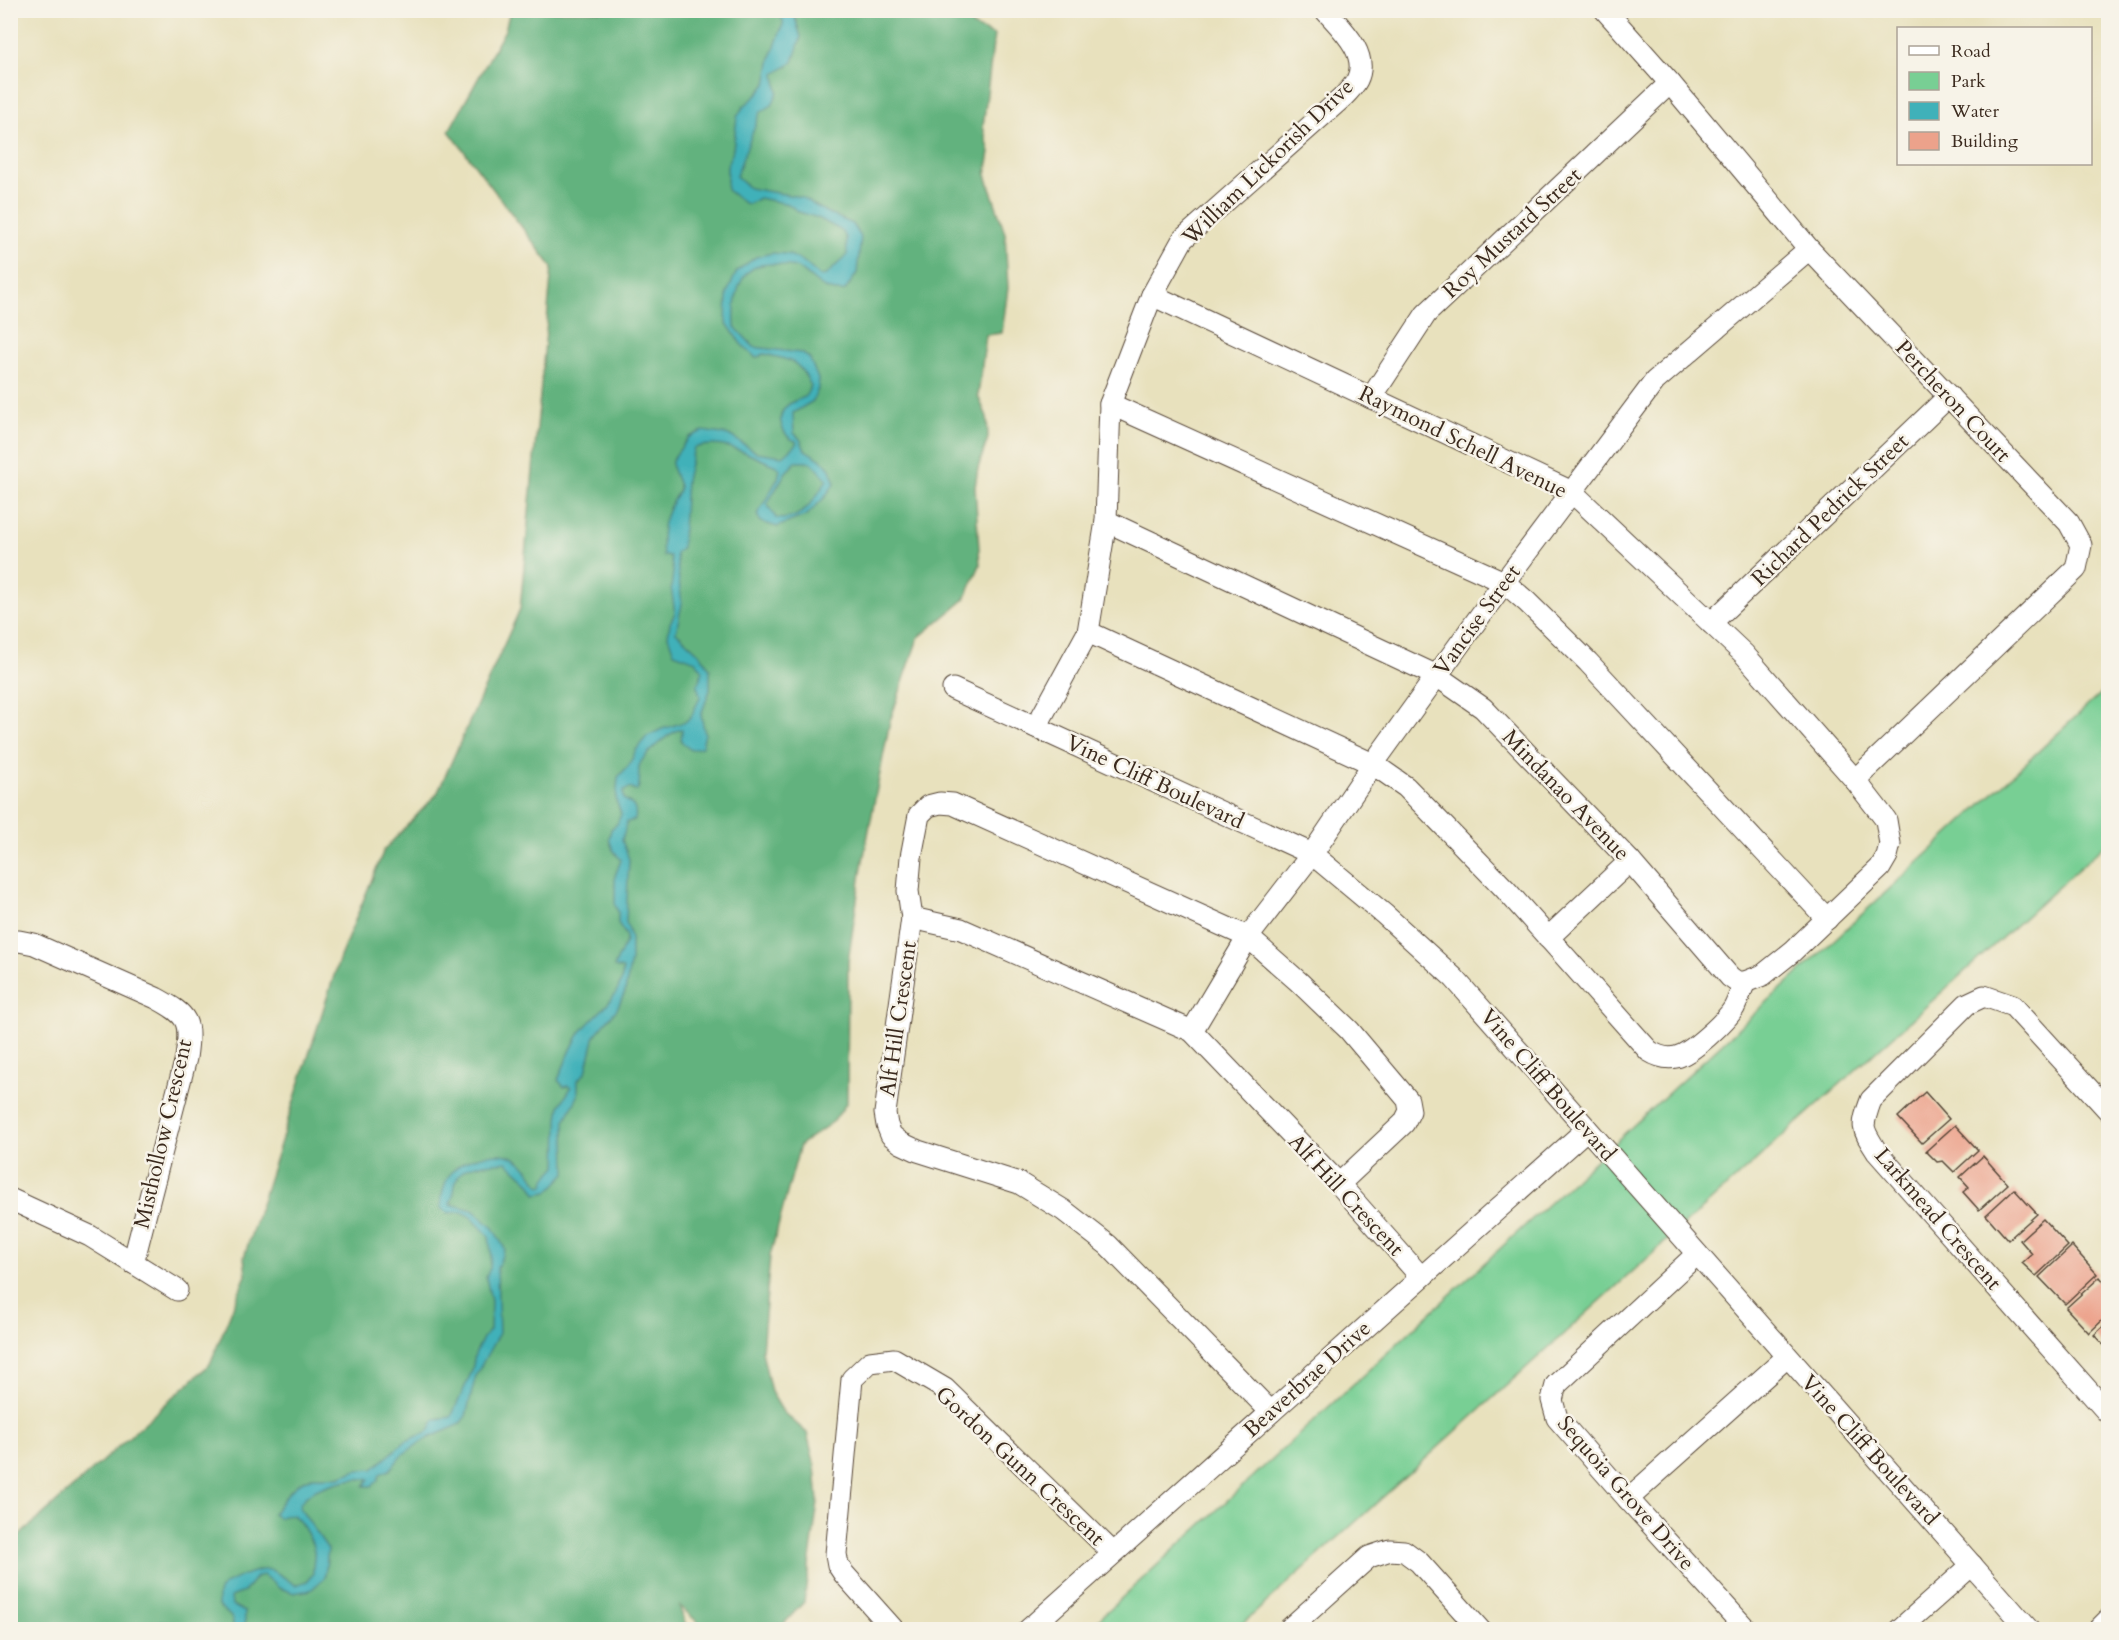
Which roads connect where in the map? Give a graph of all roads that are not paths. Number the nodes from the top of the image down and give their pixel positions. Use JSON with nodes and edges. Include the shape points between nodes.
{"nodes":[{"id":1,"x":1325,"y":10,"type":"edge"},
{"id":2,"x":1605,"y":10,"type":"edge"},
{"id":3,"x":1671,"y":83,"type":"junction"},
{"id":4,"x":1809,"y":249,"type":"junction"},
{"id":5,"x":1152,"y":296,"type":"junction"},
{"id":6,"x":1949,"y":396,"type":"junction"},
{"id":7,"x":1371,"y":398,"type":"junction"},
{"id":8,"x":1110,"y":404,"type":"junction"},
{"id":9,"x":1572,"y":492,"type":"junction"},
{"id":10,"x":1106,"y":521,"type":"junction"},
{"id":11,"x":1504,"y":582,"type":"junction"},
{"id":12,"x":1711,"y":623,"type":"junction"},
{"id":13,"x":1088,"y":632,"type":"junction"},
{"id":14,"x":1437,"y":676,"type":"junction"},
{"id":15,"x":953,"y":689,"type":"dead end"},
{"id":16,"x":1036,"y":727,"type":"junction"},
{"id":17,"x":1372,"y":764,"type":"junction"},
{"id":18,"x":1855,"y":780,"type":"junction"},
{"id":19,"x":1312,"y":854,"type":"junction"},
{"id":20,"x":1630,"y":861,"type":"junction"},
{"id":21,"x":912,"y":918,"type":"junction"},
{"id":22,"x":1827,"y":919,"type":"junction"},
{"id":23,"x":1248,"y":937,"type":"junction"},
{"id":24,"x":1548,"y":938,"type":"junction"},
{"id":25,"x":10,"y":942,"type":"edge"},
{"id":26,"x":1745,"y":982,"type":"junction"},
{"id":27,"x":1192,"y":1031,"type":"junction"},
{"id":28,"x":2109,"y":1110,"type":"edge"},
{"id":29,"x":1587,"y":1129,"type":"junction"},
{"id":30,"x":1339,"y":1185,"type":"junction"},
{"id":31,"x":10,"y":1199,"type":"edge"},
{"id":32,"x":1696,"y":1254,"type":"junction"},
{"id":33,"x":133,"y":1263,"type":"junction"},
{"id":34,"x":1421,"y":1277,"type":"junction"},
{"id":35,"x":177,"y":1290,"type":"dead end"},
{"id":36,"x":1787,"y":1357,"type":"junction"},
{"id":37,"x":1271,"y":1412,"type":"junction"},
{"id":38,"x":2109,"y":1413,"type":"edge"},
{"id":39,"x":1628,"y":1499,"type":"junction"},
{"id":40,"x":1113,"y":1553,"type":"junction"},
{"id":41,"x":1972,"y":1565,"type":"junction"},
{"id":42,"x":2109,"y":1620,"type":"edge"},
{"id":43,"x":894,"y":1629,"type":"edge"},
{"id":44,"x":1028,"y":1629,"type":"edge"},
{"id":45,"x":1288,"y":1629,"type":"edge"},
{"id":46,"x":1480,"y":1629,"type":"edge"},
{"id":47,"x":1747,"y":1629,"type":"edge"},
{"id":48,"x":1899,"y":1629,"type":"edge"},
{"id":49,"x":2029,"y":1629,"type":"edge"},
{"id":50,"x":2098,"y":1629,"type":"edge"}],
"edges":[{"from":1,"to":5,"type":"street","name":"William Lickorish Drive","via":[[1353,42],[1360,62],[1358,79],[1342,98],[1183,239]]},
{"from":2,"to":3,"type":"street","name":"Percheron Court"},
{"from":3,"to":4,"type":"street","name":"Percheron Court"},
{"from":3,"to":7,"type":"street","name":"Roy Mustard Street","via":[[1426,314]]},
{"from":4,"to":6,"type":"street","name":"Percheron Court"},
{"from":4,"to":9,"type":"street","name":"Vancise Street","via":[[1655,381]]},
{"from":5,"to":7,"type":"street","name":"Raymond Schell Avenue"},
{"from":5,"to":8,"type":"street","name":"William Lickorish Drive"},
{"from":6,"to":12,"type":"street","name":"Richard Pedrick Street"},
{"from":6,"to":18,"type":"street","name":"Percheron Court","via":[[2069,523],[2081,545],[2076,569]]},
{"from":7,"to":9,"type":"street","name":"Raymond Schell Avenue"},
{"from":8,"to":10,"type":"street","name":"William Lickorish Drive"},
{"from":8,"to":11,"type":"street"},
{"from":9,"to":11,"type":"street","name":"Vancise Street"},
{"from":9,"to":12,"type":"street","name":"Raymond Schell Avenue"},
{"from":10,"to":13,"type":"street","name":"William Lickorish Drive"},
{"from":10,"to":14,"type":"street","name":"Mindanao Avenue"},
{"from":11,"to":14,"type":"street","name":"Vancise Street"},
{"from":11,"to":22,"type":"street","via":[[1588,662]]},
{"from":12,"to":18,"type":"street","name":"Raymond Schell Avenue","via":[[1744,654]]},
{"from":13,"to":16,"type":"street","name":"William Lickorish Drive"},
{"from":13,"to":17,"type":"street"},
{"from":14,"to":17,"type":"street","name":"Vancise Street"},
{"from":14,"to":20,"type":"street","name":"Mindanao Avenue","via":[[1483,708]]},
{"from":15,"to":16,"type":"street","name":"Vine Cliff Boulevard"},
{"from":16,"to":19,"type":"street","name":"Vine Cliff Boulevard"},
{"from":17,"to":19,"type":"street","name":"Vancise Street"},
{"from":17,"to":24,"type":"street","via":[[1406,787]]},
{"from":18,"to":22,"type":"street","via":[[1886,820],[1890,844],[1880,868]]},
{"from":19,"to":23,"type":"street","name":"Vancise Street"},
{"from":19,"to":29,"type":"street","name":"Vine Cliff Boulevard","via":[[1454,978]]},
{"from":20,"to":24,"type":"street"},
{"from":20,"to":26,"type":"street","name":"Mindanao Avenue","via":[[1730,977]]},
{"from":21,"to":23,"type":"street","via":[[908,891],[919,815],[928,806],[940,803],[953,804]]},
{"from":21,"to":27,"type":"street","name":"Alf Hill Crescent","via":[[961,928]]},
{"from":21,"to":37,"type":"street","name":"Alf Hill Crescent","via":[[885,1113],[891,1135],[918,1150],[1020,1183],[1063,1210],[1108,1245]]},
{"from":22,"to":26,"type":"street","via":[[1763,975]]},
{"from":23,"to":27,"type":"street","name":"Vancise Street"},
{"from":23,"to":30,"type":"street","via":[[1349,1030],[1408,1100],[1410,1111],[1404,1123]]},
{"from":24,"to":26,"type":"street","via":[[1649,1051],[1665,1058],[1685,1054],[1720,1025],[1733,1010]]},
{"from":25,"to":33,"type":"street","name":"Misthollow Crescent","via":[[34,944],[156,998],[187,1022],[186,1058]]},
{"from":27,"to":30,"type":"street","name":"Alf Hill Crescent"},
{"from":28,"to":38,"type":"street","name":"Larkmead Crescent","via":[[2013,1006],[1984,996],[1967,1004],[1871,1100],[1863,1130],[1877,1152]]},
{"from":29,"to":32,"type":"street","name":"Vine Cliff Boulevard"},
{"from":29,"to":34,"type":"street","name":"Beaverbrae Drive"},
{"from":30,"to":34,"type":"street","name":"Alf Hill Crescent"},
{"from":31,"to":33,"type":"street","via":[[90,1236]]},
{"from":32,"to":36,"type":"street","name":"Vine Cliff Boulevard"},
{"from":32,"to":39,"type":"street","name":"Sequoia Grove Drive","via":[[1556,1385],[1552,1400],[1557,1418]]},
{"from":33,"to":35,"type":"street"},
{"from":34,"to":37,"type":"street","name":"Beaverbrae Drive"},
{"from":36,"to":39,"type":"street"},
{"from":36,"to":41,"type":"street","name":"Vine Cliff Boulevard"},
{"from":37,"to":40,"type":"street","name":"Beaverbrae Drive"},
{"from":39,"to":47,"type":"street","name":"Sequoia Grove Drive"},
{"from":40,"to":43,"type":"street","name":"Gordon Gunn Crescent","via":[[945,1389],[894,1359],[870,1362],[852,1379],[836,1554],[844,1574]]},
{"from":40,"to":44,"type":"street","name":"Beaverbrae Drive"},
{"from":41,"to":48,"type":"street"},
{"from":41,"to":49,"type":"street","name":"Vine Cliff Boulevard"},
{"from":42,"to":50,"type":"street"},
{"from":45,"to":46,"type":"street","via":[[1369,1557],[1390,1550],[1404,1551],[1419,1562]]}]}
